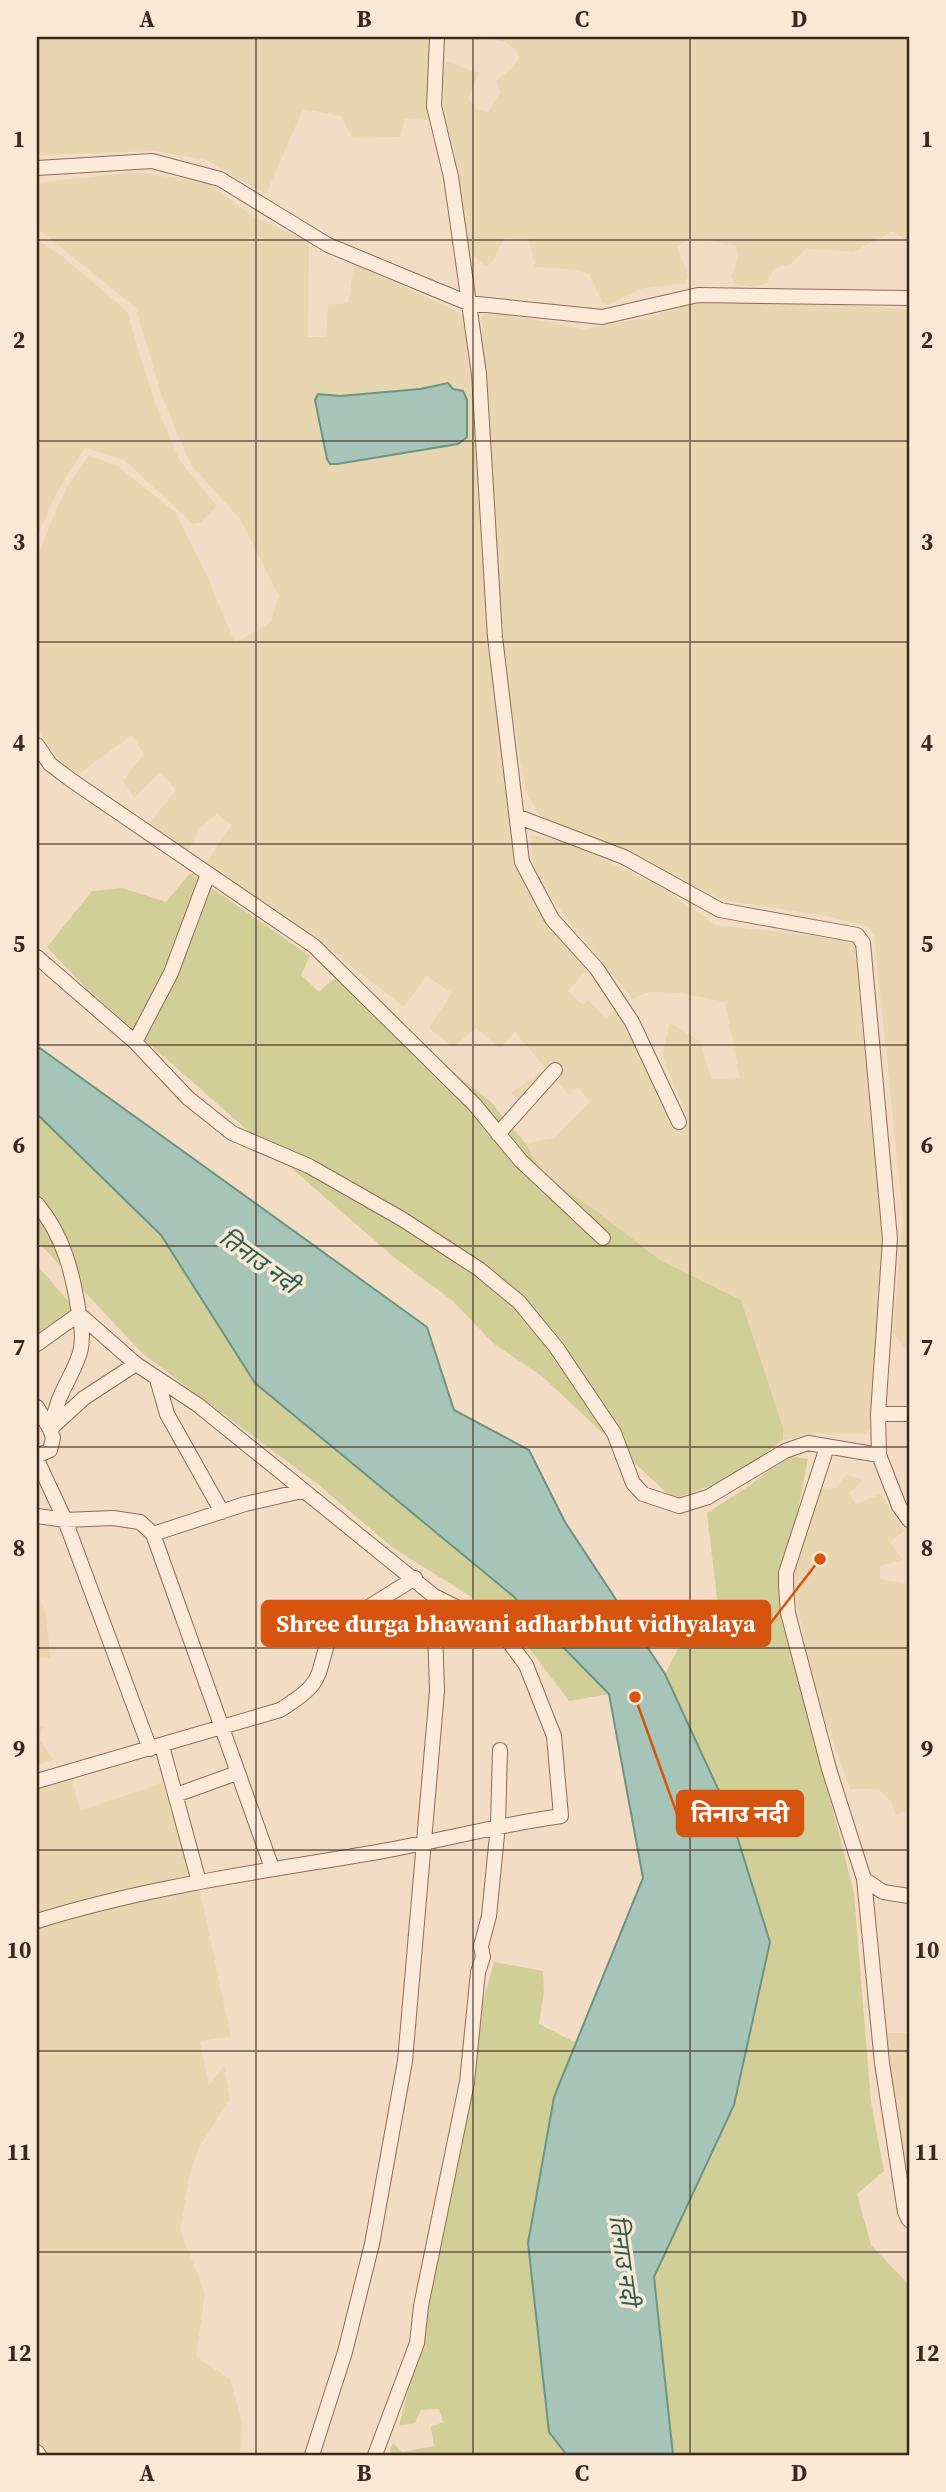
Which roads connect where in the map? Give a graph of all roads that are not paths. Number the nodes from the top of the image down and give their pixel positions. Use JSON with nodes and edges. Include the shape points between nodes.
{"nodes":[{"id":1,"x":437,"y":37,"type":"edge"},
{"id":2,"x":37,"y":168,"type":"edge"},
{"id":3,"x":909,"y":298,"type":"edge"},
{"id":4,"x":468,"y":303,"type":"junction"},
{"id":5,"x":37,"y":745,"type":"edge"},
{"id":6,"x":519,"y":817,"type":"junction"},
{"id":7,"x":208,"y":874,"type":"junction"},
{"id":8,"x":37,"y":957,"type":"edge"},
{"id":9,"x":135,"y":1042,"type":"junction"},
{"id":10,"x":555,"y":1070,"type":"dead end"},
{"id":11,"x":679,"y":1122,"type":"dead end"},
{"id":12,"x":498,"y":1134,"type":"junction"},
{"id":13,"x":37,"y":1204,"type":"edge"},
{"id":14,"x":603,"y":1238,"type":"dead end"},
{"id":15,"x":79,"y":1314,"type":"junction"},
{"id":16,"x":37,"y":1344,"type":"edge"},
{"id":17,"x":136,"y":1364,"type":"junction"},
{"id":18,"x":157,"y":1379,"type":"junction"},
{"id":19,"x":37,"y":1407,"type":"edge"},
{"id":20,"x":878,"y":1414,"type":"junction"},
{"id":21,"x":909,"y":1414,"type":"edge"},
{"id":22,"x":50,"y":1429,"type":"junction"},
{"id":23,"x":827,"y":1447,"type":"junction"},
{"id":24,"x":879,"y":1455,"type":"junction"},
{"id":25,"x":37,"y":1458,"type":"edge"},
{"id":26,"x":302,"y":1491,"type":"junction"},
{"id":27,"x":222,"y":1512,"type":"junction"},
{"id":28,"x":37,"y":1516,"type":"edge"},
{"id":29,"x":65,"y":1520,"type":"junction"},
{"id":30,"x":909,"y":1520,"type":"edge"},
{"id":31,"x":153,"y":1534,"type":"junction"},
{"id":32,"x":415,"y":1578,"type":"junction"},
{"id":33,"x":434,"y":1596,"type":"junction"},
{"id":34,"x":219,"y":1727,"type":"junction"},
{"id":35,"x":156,"y":1748,"type":"junction"},
{"id":36,"x":500,"y":1750,"type":"dead end"},
{"id":37,"x":237,"y":1773,"type":"junction"},
{"id":38,"x":37,"y":1781,"type":"edge"},
{"id":39,"x":176,"y":1795,"type":"junction"},
{"id":40,"x":498,"y":1825,"type":"junction"},
{"id":41,"x":426,"y":1843,"type":"junction"},
{"id":42,"x":272,"y":1868,"type":"junction"},
{"id":43,"x":863,"y":1879,"type":"junction"},
{"id":44,"x":199,"y":1882,"type":"junction"},
{"id":45,"x":909,"y":1896,"type":"edge"},
{"id":46,"x":37,"y":1921,"type":"edge"},
{"id":47,"x":909,"y":2220,"type":"edge"},
{"id":48,"x":312,"y":2455,"type":"edge"},
{"id":49,"x":374,"y":2455,"type":"edge"}],
"edges":[{"from":1,"to":4,"type":"street","via":[[434,106],[451,177]]},
{"from":2,"to":4,"type":"street","via":[[152,161],[220,179],[328,244]]},
{"from":3,"to":4,"type":"street","via":[[698,295],[602,317]]},
{"from":4,"to":6,"type":"street","via":[[479,374],[495,637]]},
{"from":5,"to":7,"type":"street","via":[[50,764],[71,780]]},
{"from":6,"to":11,"type":"street","via":[[522,862],[534,888],[552,919],[597,969],[632,1021]]},
{"from":6,"to":20,"type":"street","via":[[624,857],[719,911],[861,939],[890,1239]]},
{"from":7,"to":9,"type":"street","via":[[171,972]]},
{"from":7,"to":12,"type":"street","via":[[314,946],[474,1104]]},
{"from":8,"to":9,"type":"street"},
{"from":9,"to":23,"type":"street","via":[[188,1098],[232,1133],[309,1166],[402,1219],[480,1269],[519,1301],[614,1433],[633,1483],[643,1494],[679,1506],[708,1497],[785,1451],[808,1443]]},
{"from":10,"to":12,"type":"street"},
{"from":12,"to":14,"type":"street"},
{"from":13,"to":15,"type":"street","via":[[72,1268]]},
{"from":15,"to":16,"type":"street"},
{"from":15,"to":17,"type":"street"},
{"from":15,"to":22,"type":"street","via":[[84,1336],[79,1365],[60,1397]]},
{"from":17,"to":18,"type":"street"},
{"from":17,"to":22,"type":"street","via":[[84,1398]]},
{"from":18,"to":26,"type":"street","via":[[198,1405]]},
{"from":18,"to":27,"type":"street","via":[[167,1413]]},
{"from":19,"to":22,"type":"street"},
{"from":20,"to":21,"type":"street"},
{"from":20,"to":24,"type":"street"},
{"from":22,"to":25,"type":"street","via":[[50,1450]]},
{"from":23,"to":24,"type":"street"},
{"from":23,"to":43,"type":"street","via":[[786,1573],[786,1587],[829,1769]]},
{"from":24,"to":30,"type":"street"},
{"from":25,"to":29,"type":"street"},
{"from":26,"to":27,"type":"street"},
{"from":26,"to":32,"type":"street"},
{"from":27,"to":31,"type":"street"},
{"from":28,"to":29,"type":"street"},
{"from":29,"to":31,"type":"street","via":[[140,1522]]},
{"from":29,"to":35,"type":"street"},
{"from":31,"to":34,"type":"street"},
{"from":32,"to":33,"type":"street"},
{"from":32,"to":34,"type":"street","via":[[332,1630],[320,1674],[309,1692],[280,1710]]},
{"from":33,"to":40,"type":"street","via":[[486,1622],[509,1642],[526,1665],[554,1737],[561,1816]]},
{"from":33,"to":41,"type":"street","via":[[437,1691]]},
{"from":34,"to":35,"type":"street"},
{"from":34,"to":37,"type":"street"},
{"from":35,"to":38,"type":"street"},
{"from":35,"to":39,"type":"street"},
{"from":36,"to":40,"type":"street"},
{"from":37,"to":39,"type":"street"},
{"from":37,"to":42,"type":"street"},
{"from":39,"to":44,"type":"street"},
{"from":40,"to":41,"type":"street"},
{"from":40,"to":49,"type":"street","via":[[467,2082],[417,2343]]},
{"from":41,"to":42,"type":"street"},
{"from":41,"to":48,"type":"street","via":[[405,2061],[373,2244]]},
{"from":42,"to":44,"type":"street"},
{"from":43,"to":45,"type":"street","via":[[883,1892]]},
{"from":43,"to":47,"type":"street","via":[[882,2063]]},
{"from":44,"to":46,"type":"street","via":[[99,1902]]}]}
